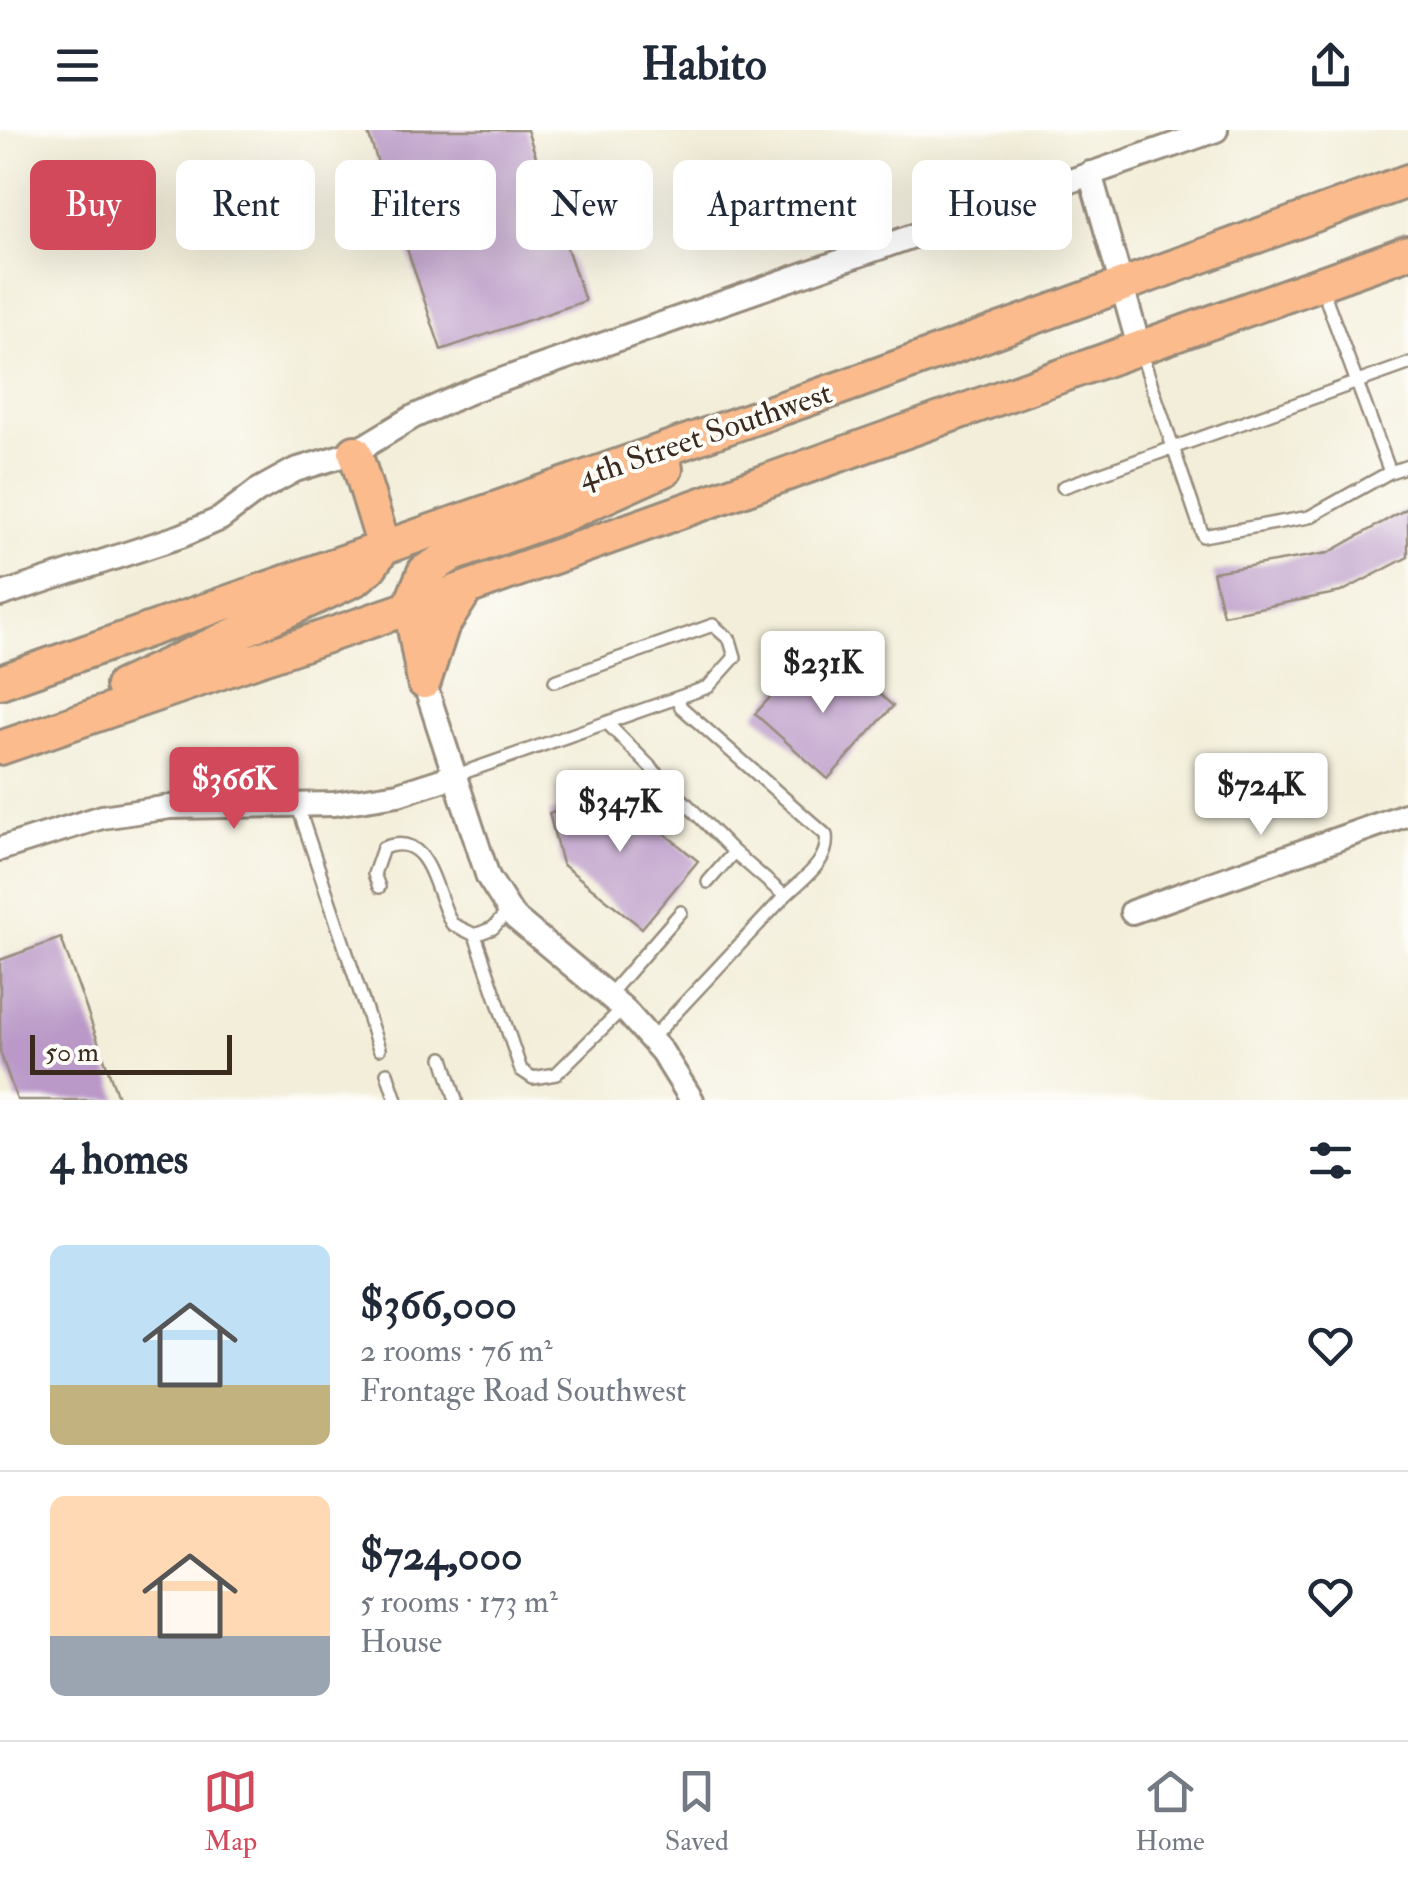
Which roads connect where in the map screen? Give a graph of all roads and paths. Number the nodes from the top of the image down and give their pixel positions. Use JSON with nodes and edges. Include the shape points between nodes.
{"nodes":[{"id":1,"x":1216,"y":130,"type":"edge"},
{"id":2,"x":1090,"y":174,"type":"junction"},
{"id":3,"x":1408,"y":181,"type":"edge"},
{"id":4,"x":1408,"y":252,"type":"edge"},
{"id":5,"x":1320,"y":284,"type":"junction"},
{"id":6,"x":1122,"y":286,"type":"junction"},
{"id":7,"x":1140,"y":350,"type":"junction"},
{"id":8,"x":1408,"y":364,"type":"edge"},
{"id":9,"x":857,"y":382,"type":"junction"},
{"id":10,"x":1356,"y":382,"type":"junction"},
{"id":11,"x":1173,"y":446,"type":"junction"},
{"id":12,"x":355,"y":452,"type":"junction"},
{"id":13,"x":1408,"y":466,"type":"edge"},
{"id":14,"x":1390,"y":472,"type":"junction"},
{"id":15,"x":1062,"y":487,"type":"dead end"},
{"id":16,"x":384,"y":547,"type":"junction"},
{"id":17,"x":467,"y":588,"type":"junction"},
{"id":18,"x":0,"y":595,"type":"edge"},
{"id":19,"x":410,"y":606,"type":"junction"},
{"id":20,"x":555,"y":681,"type":"dead end"},
{"id":21,"x":0,"y":682,"type":"edge"},
{"id":22,"x":424,"y":682,"type":"junction"},
{"id":23,"x":677,"y":698,"type":"junction"},
{"id":24,"x":607,"y":723,"type":"junction"},
{"id":25,"x":0,"y":746,"type":"edge"},
{"id":26,"x":454,"y":776,"type":"junction"},
{"id":27,"x":297,"y":804,"type":"junction"},
{"id":28,"x":1408,"y":814,"type":"edge"},
{"id":29,"x":0,"y":849,"type":"edge"},
{"id":30,"x":734,"y":852,"type":"junction"},
{"id":31,"x":708,"y":882,"type":"dead end"},
{"id":32,"x":379,"y":888,"type":"dead end"},
{"id":33,"x":785,"y":896,"type":"junction"},
{"id":34,"x":510,"y":910,"type":"junction"},
{"id":35,"x":682,"y":912,"type":"dead end"},
{"id":36,"x":1132,"y":912,"type":"dead end"},
{"id":37,"x":475,"y":935,"type":"junction"},
{"id":38,"x":615,"y":1002,"type":"junction"},
{"id":39,"x":651,"y":1039,"type":"junction"},
{"id":40,"x":379,"y":1049,"type":"dead end"},
{"id":41,"x":443,"y":1058,"type":"dead end"},
{"id":42,"x":387,"y":1073,"type":"dead end"},
{"id":43,"x":684,"y":1098,"type":"edge"},
{"id":44,"x":396,"y":1100,"type":"edge"},
{"id":45,"x":456,"y":1100,"type":"edge"}],
"edges":[{"from":1,"to":2,"type":"street"},
{"from":2,"to":6,"type":"street"},
{"from":2,"to":12,"type":"street","via":[[476,390]]},
{"from":3,"to":6,"type":"main road","name":"4th Street Southwest"},
{"from":4,"to":5,"type":"main road","name":"4th Street Southwest"},
{"from":5,"to":7,"type":"main road","name":"4th Street Southwest"},
{"from":5,"to":10,"type":"lane"},
{"from":6,"to":7,"type":"street"},
{"from":6,"to":9,"type":"main road","name":"4th Street Southwest"},
{"from":7,"to":11,"type":"lane"},
{"from":7,"to":17,"type":"main road","name":"4th Street Southwest"},
{"from":8,"to":10,"type":"lane"},
{"from":9,"to":16,"type":"main road","name":"4th Street Southwest"},
{"from":9,"to":19,"type":"main road","via":[[564,515],[450,556],[424,572]]},
{"from":10,"to":11,"type":"lane"},
{"from":10,"to":14,"type":"lane"},
{"from":11,"to":14,"type":"lane","via":[[1203,536],[1309,517]]},
{"from":11,"to":15,"type":"lane"},
{"from":12,"to":16,"type":"main road"},
{"from":12,"to":18,"type":"street","via":[[296,470],[182,536]]},
{"from":13,"to":14,"type":"lane"},
{"from":16,"to":21,"type":"main road","name":"4th Street Southwest"},
{"from":16,"to":25,"type":"main road","via":[[356,579]]},
{"from":17,"to":19,"type":"main road","name":"4th Street Southwest"},
{"from":17,"to":22,"type":"main road","via":[[442,627]]},
{"from":19,"to":22,"type":"main road"},
{"from":19,"to":25,"type":"main road","name":"4th Street Southwest"},
{"from":20,"to":23,"type":"lane","via":[[713,625],[730,640],[735,658],[708,687]]},
{"from":22,"to":26,"type":"street"},
{"from":23,"to":24,"type":"lane"},
{"from":23,"to":33,"type":"lane","via":[[826,835],[823,858]]},
{"from":24,"to":26,"type":"lane"},
{"from":24,"to":30,"type":"lane"},
{"from":26,"to":27,"type":"street","via":[[398,794]]},
{"from":26,"to":34,"type":"street","via":[[488,877]]},
{"from":27,"to":29,"type":"street","via":[[170,807]]},
{"from":27,"to":40,"type":"lane"},
{"from":28,"to":36,"type":"street"},
{"from":30,"to":31,"type":"lane"},
{"from":30,"to":33,"type":"lane"},
{"from":32,"to":37,"type":"lane","via":[[374,874],[383,848],[410,845],[422,854],[452,924]]},
{"from":33,"to":39,"type":"lane"},
{"from":34,"to":37,"type":"lane"},
{"from":34,"to":38,"type":"street"},
{"from":35,"to":38,"type":"lane"},
{"from":37,"to":38,"type":"lane","via":[[521,1070],[533,1078],[556,1074]]},
{"from":38,"to":39,"type":"street"},
{"from":39,"to":43,"type":"street"},
{"from":41,"to":45,"type":"lane"},
{"from":42,"to":44,"type":"lane"}]}
